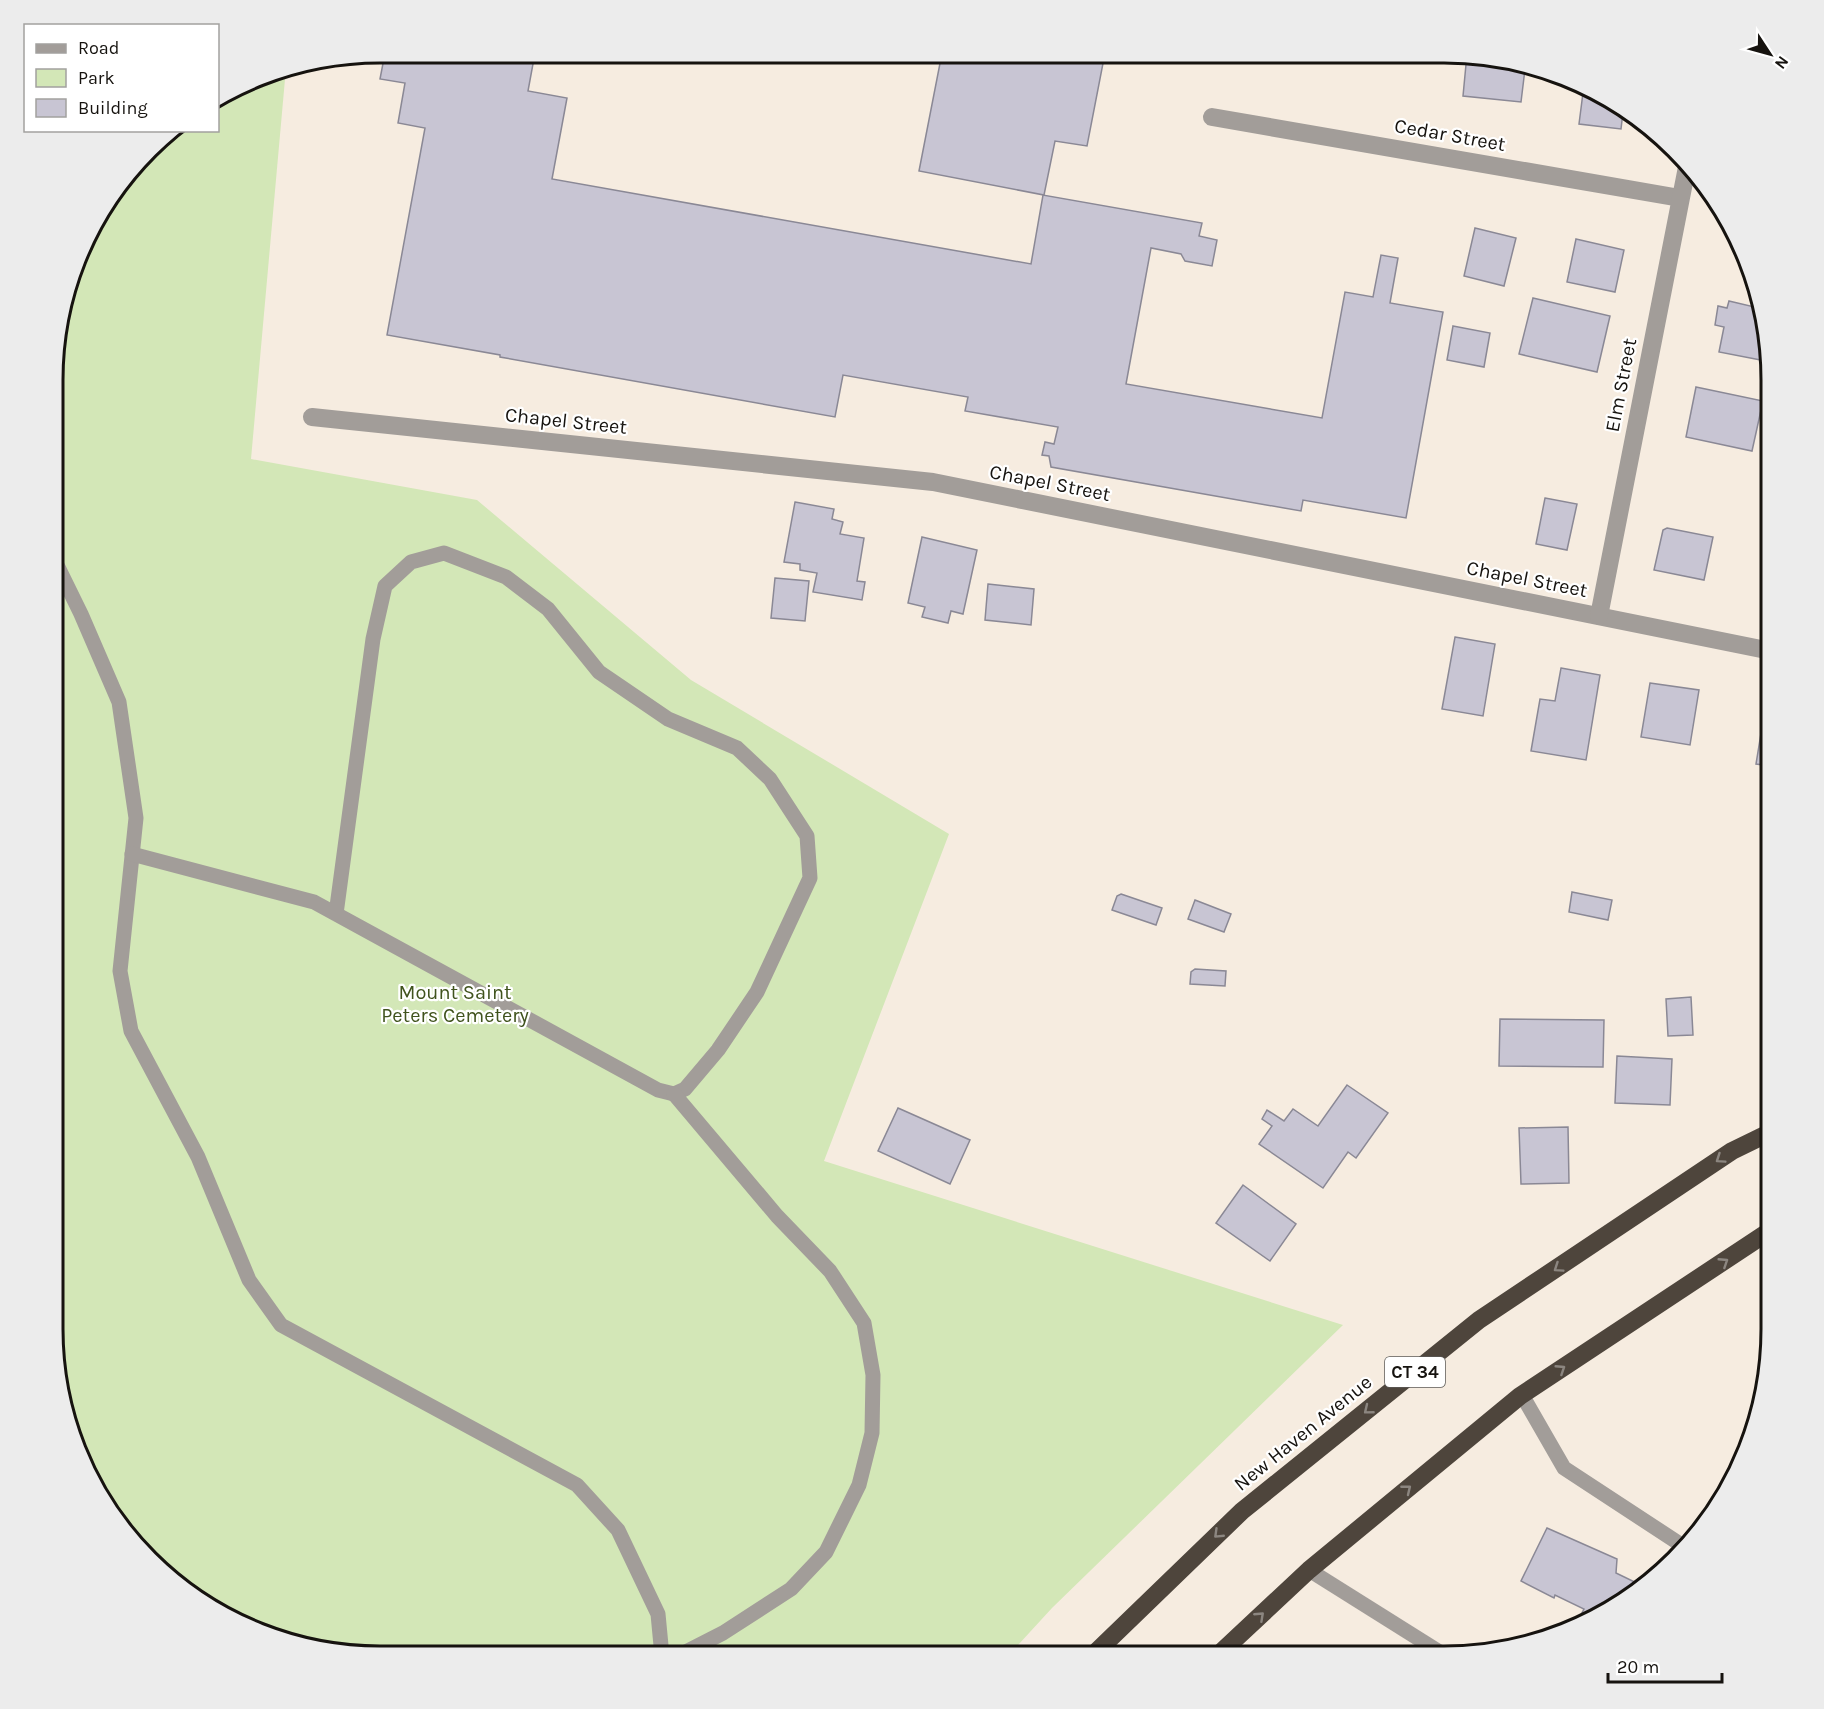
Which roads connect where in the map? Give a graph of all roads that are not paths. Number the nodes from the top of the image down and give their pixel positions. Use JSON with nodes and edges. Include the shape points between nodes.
{"nodes":[{"id":1,"x":1212,"y":117,"type":"dead end"},
{"id":2,"x":1685,"y":175,"type":"edge"},
{"id":3,"x":1680,"y":198,"type":"junction"},
{"id":4,"x":312,"y":417,"type":"dead end"},
{"id":5,"x":63,"y":577,"type":"edge"},
{"id":6,"x":1599,"y":616,"type":"junction"},
{"id":7,"x":1761,"y":649,"type":"edge"},
{"id":8,"x":132,"y":854,"type":"junction"},
{"id":9,"x":336,"y":914,"type":"junction"},
{"id":10,"x":674,"y":1094,"type":"junction"},
{"id":11,"x":1761,"y":1137,"type":"edge"},
{"id":12,"x":1761,"y":1237,"type":"edge"},
{"id":13,"x":1522,"y":1395,"type":"junction"},
{"id":14,"x":1678,"y":1543,"type":"edge"},
{"id":15,"x":1309,"y":1570,"type":"junction"},
{"id":16,"x":661,"y":1646,"type":"edge"},
{"id":17,"x":698,"y":1646,"type":"edge"},
{"id":18,"x":1102,"y":1646,"type":"edge"},
{"id":19,"x":1228,"y":1646,"type":"edge"},
{"id":20,"x":1430,"y":1646,"type":"edge"}],
"edges":[{"from":1,"to":3,"type":"street","name":"Cedar Street"},
{"from":2,"to":3,"type":"street","name":"Elm Street"},
{"from":3,"to":6,"type":"street","name":"Elm Street"},
{"from":4,"to":6,"type":"street","name":"Chapel Street","via":[[933,482]]},
{"from":5,"to":8,"type":"lane","via":[[119,702],[136,818]]},
{"from":6,"to":7,"type":"street","name":"Chapel Street"},
{"from":8,"to":9,"type":"lane","via":[[314,902]]},
{"from":8,"to":16,"type":"lane","via":[[120,971],[131,1031],[198,1157],[249,1280],[281,1325],[578,1485],[618,1530],[658,1614]]},
{"from":9,"to":10,"type":"lane","via":[[658,1090]]},
{"from":9,"to":10,"type":"lane","via":[[373,639],[385,586],[411,562],[444,553],[506,577],[548,609],[599,672],[668,719],[737,748],[770,779],[807,836],[810,878],[757,992],[718,1050],[685,1089]]},
{"from":10,"to":17,"type":"lane","via":[[777,1216],[830,1271],[864,1323],[873,1375],[872,1433],[859,1485],[826,1552],[791,1589]]},
{"from":11,"to":18,"type":"highway","name":"New Haven Avenue","number":"CT 34","one_way":true,"via":[[1732,1151],[1479,1320],[1242,1511]]},
{"from":13,"to":12,"type":"highway","one_way":true},
{"from":13,"to":14,"type":"lane","via":[[1564,1468]]},
{"from":15,"to":13,"type":"highway","one_way":true},
{"from":19,"to":15,"type":"highway","one_way":true},
{"from":15,"to":20,"type":"lane"}]}
